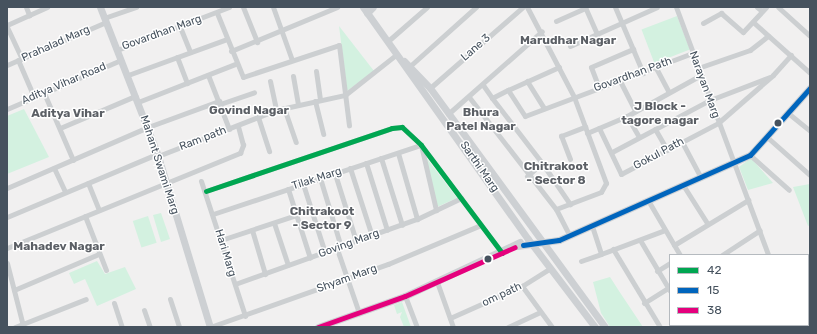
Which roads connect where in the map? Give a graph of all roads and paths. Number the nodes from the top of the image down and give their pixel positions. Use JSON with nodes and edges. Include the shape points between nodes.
{"nodes":[{"id":1,"x":26,"y":7,"type":"edge"},
{"id":2,"x":47,"y":7,"type":"edge"},
{"id":3,"x":100,"y":7,"type":"edge"},
{"id":4,"x":136,"y":7,"type":"edge"},
{"id":5,"x":229,"y":7,"type":"edge"},
{"id":6,"x":243,"y":7,"type":"edge"},
{"id":7,"x":273,"y":7,"type":"edge"},
{"id":8,"x":337,"y":7,"type":"edge"},
{"id":9,"x":373,"y":7,"type":"edge"},
{"id":10,"x":427,"y":7,"type":"edge"},
{"id":11,"x":476,"y":7,"type":"edge"},
{"id":12,"x":523,"y":7,"type":"edge"},
{"id":13,"x":527,"y":7,"type":"edge"},
{"id":14,"x":585,"y":7,"type":"edge"},
{"id":15,"x":615,"y":7,"type":"edge"},
{"id":16,"x":657,"y":7,"type":"edge"},
{"id":17,"x":676,"y":7,"type":"edge"},
{"id":18,"x":757,"y":7,"type":"edge"},
{"id":19,"x":766,"y":7,"type":"edge"},
{"id":20,"x":778,"y":7,"type":"edge"},
{"id":21,"x":130,"y":8,"type":"edge"},
{"id":22,"x":647,"y":9,"type":"edge"},
{"id":23,"x":365,"y":10,"type":"edge"},
{"id":24,"x":762,"y":11,"type":"junction"},
{"id":25,"x":216,"y":13,"type":"junction"},
{"id":26,"x":29,"y":15,"type":"junction"},
{"id":27,"x":105,"y":20,"type":"junction"},
{"id":28,"x":556,"y":21,"type":"dead end"},
{"id":29,"x":753,"y":22,"type":"junction"},
{"id":30,"x":622,"y":23,"type":"junction"},
{"id":31,"x":702,"y":23,"type":"dead end"},
{"id":32,"x":7,"y":26,"type":"edge"},
{"id":33,"x":180,"y":27,"type":"junction"},
{"id":34,"x":542,"y":31,"type":"junction"},
{"id":35,"x":282,"y":32,"type":"junction"},
{"id":36,"x":597,"y":34,"type":"junction"},
{"id":37,"x":768,"y":36,"type":"junction"},
{"id":38,"x":810,"y":36,"type":"edge"},
{"id":39,"x":227,"y":38,"type":"junction"},
{"id":40,"x":257,"y":42,"type":"junction"},
{"id":41,"x":388,"y":42,"type":"junction"},
{"id":42,"x":570,"y":46,"type":"dead end"},
{"id":43,"x":633,"y":49,"type":"junction"},
{"id":44,"x":117,"y":50,"type":"junction"},
{"id":45,"x":231,"y":51,"type":"junction"},
{"id":46,"x":190,"y":52,"type":"junction"},
{"id":47,"x":693,"y":53,"type":"junction"},
{"id":48,"x":397,"y":54,"type":"junction"},
{"id":49,"x":791,"y":55,"type":"junction"},
{"id":50,"x":177,"y":57,"type":"junction"},
{"id":51,"x":20,"y":60,"type":"junction"},
{"id":52,"x":121,"y":60,"type":"junction"},
{"id":53,"x":292,"y":60,"type":"junction"},
{"id":54,"x":235,"y":64,"type":"junction"},
{"id":55,"x":7,"y":65,"type":"edge"},
{"id":56,"x":410,"y":66,"type":"junction"},
{"id":57,"x":559,"y":67,"type":"junction"},
{"id":58,"x":656,"y":68,"type":"junction"},
{"id":59,"x":698,"y":68,"type":"junction"},
{"id":60,"x":316,"y":71,"type":"dead end"},
{"id":61,"x":643,"y":73,"type":"junction"},
{"id":62,"x":810,"y":74,"type":"edge"},
{"id":63,"x":128,"y":75,"type":"junction"},
{"id":64,"x":208,"y":75,"type":"junction"},
{"id":65,"x":701,"y":75,"type":"junction"},
{"id":66,"x":773,"y":75,"type":"junction"},
{"id":67,"x":292,"y":76,"type":"dead end"},
{"id":68,"x":270,"y":81,"type":"dead end"},
{"id":69,"x":527,"y":81,"type":"junction"},
{"id":70,"x":620,"y":81,"type":"junction"},
{"id":71,"x":187,"y":83,"type":"junction"},
{"id":72,"x":483,"y":85,"type":"junction"},
{"id":73,"x":600,"y":88,"type":"junction"},
{"id":74,"x":810,"y":88,"type":"edge"},
{"id":75,"x":508,"y":90,"type":"junction"},
{"id":76,"x":427,"y":91,"type":"junction"},
{"id":77,"x":254,"y":92,"type":"dead end"},
{"id":78,"x":669,"y":92,"type":"junction"},
{"id":79,"x":44,"y":93,"type":"junction"},
{"id":80,"x":345,"y":95,"type":"junction"},
{"id":81,"x":34,"y":97,"type":"junction"},
{"id":82,"x":469,"y":97,"type":"junction"},
{"id":83,"x":574,"y":97,"type":"junction"},
{"id":84,"x":492,"y":98,"type":"junction"},
{"id":85,"x":136,"y":99,"type":"junction"},
{"id":86,"x":710,"y":100,"type":"junction"},
{"id":87,"x":318,"y":101,"type":"junction"},
{"id":88,"x":219,"y":103,"type":"junction"},
{"id":89,"x":298,"y":105,"type":"junction"},
{"id":90,"x":284,"y":108,"type":"junction"},
{"id":91,"x":544,"y":108,"type":"junction"},
{"id":92,"x":7,"y":109,"type":"edge"},
{"id":93,"x":276,"y":110,"type":"junction"},
{"id":94,"x":635,"y":111,"type":"junction"},
{"id":95,"x":788,"y":113,"type":"junction"},
{"id":96,"x":448,"y":114,"type":"junction"},
{"id":97,"x":626,"y":116,"type":"junction"},
{"id":98,"x":258,"y":117,"type":"junction"},
{"id":99,"x":718,"y":123,"type":"junction"},
{"id":100,"x":349,"y":125,"type":"dead end"},
{"id":101,"x":238,"y":126,"type":"junction"},
{"id":102,"x":148,"y":127,"type":"junction"},
{"id":103,"x":585,"y":127,"type":"junction"},
{"id":104,"x":60,"y":128,"type":"junction"},
{"id":105,"x":599,"y":128,"type":"junction"},
{"id":106,"x":229,"y":129,"type":"junction"},
{"id":107,"x":655,"y":129,"type":"junction"},
{"id":108,"x":810,"y":131,"type":"edge"},
{"id":109,"x":587,"y":133,"type":"junction"},
{"id":110,"x":322,"y":134,"type":"dead end"},
{"id":111,"x":767,"y":137,"type":"junction"},
{"id":112,"x":639,"y":138,"type":"junction"},
{"id":113,"x":296,"y":142,"type":"dead end"},
{"id":114,"x":682,"y":142,"type":"junction"},
{"id":115,"x":421,"y":145,"type":"junction"},
{"id":116,"x":667,"y":150,"type":"junction"},
{"id":117,"x":268,"y":151,"type":"dead end"},
{"id":118,"x":612,"y":152,"type":"junction"},
{"id":119,"x":398,"y":153,"type":"junction"},
{"id":120,"x":158,"y":155,"type":"junction"},
{"id":121,"x":750,"y":156,"type":"junction"},
{"id":122,"x":382,"y":158,"type":"junction"},
{"id":123,"x":570,"y":159,"type":"dead end"},
{"id":124,"x":73,"y":160,"type":"junction"},
{"id":125,"x":366,"y":163,"type":"junction"},
{"id":126,"x":542,"y":163,"type":"junction"},
{"id":127,"x":733,"y":163,"type":"junction"},
{"id":128,"x":54,"y":168,"type":"junction"},
{"id":129,"x":350,"y":168,"type":"junction"},
{"id":130,"x":334,"y":174,"type":"junction"},
{"id":131,"x":810,"y":175,"type":"edge"},
{"id":132,"x":527,"y":176,"type":"junction"},
{"id":133,"x":701,"y":177,"type":"junction"},
{"id":134,"x":320,"y":178,"type":"junction"},
{"id":135,"x":166,"y":181,"type":"junction"},
{"id":136,"x":201,"y":181,"type":"dead end"},
{"id":137,"x":88,"y":183,"type":"junction"},
{"id":138,"x":500,"y":183,"type":"junction"},
{"id":139,"x":303,"y":184,"type":"junction"},
{"id":140,"x":683,"y":185,"type":"junction"},
{"id":141,"x":493,"y":187,"type":"junction"},
{"id":142,"x":7,"y":188,"type":"edge"},
{"id":143,"x":288,"y":188,"type":"junction"},
{"id":144,"x":789,"y":190,"type":"dead end"},
{"id":145,"x":206,"y":191,"type":"junction"},
{"id":146,"x":65,"y":192,"type":"junction"},
{"id":147,"x":461,"y":198,"type":"junction"},
{"id":148,"x":748,"y":200,"type":"junction"},
{"id":149,"x":649,"y":202,"type":"junction"},
{"id":150,"x":570,"y":204,"type":"junction"},
{"id":151,"x":556,"y":209,"type":"junction"},
{"id":152,"x":99,"y":210,"type":"junction"},
{"id":153,"x":436,"y":210,"type":"junction"},
{"id":154,"x":213,"y":214,"type":"junction"},
{"id":155,"x":296,"y":215,"type":"junction"},
{"id":156,"x":84,"y":216,"type":"junction"},
{"id":157,"x":7,"y":217,"type":"edge"},
{"id":158,"x":417,"y":219,"type":"junction"},
{"id":159,"x":274,"y":223,"type":"junction"},
{"id":160,"x":707,"y":223,"type":"junction"},
{"id":161,"x":402,"y":225,"type":"junction"},
{"id":162,"x":481,"y":225,"type":"junction"},
{"id":163,"x":592,"y":226,"type":"junction"},
{"id":164,"x":252,"y":230,"type":"junction"},
{"id":165,"x":387,"y":230,"type":"junction"},
{"id":166,"x":665,"y":230,"type":"junction"},
{"id":167,"x":760,"y":230,"type":"junction"},
{"id":168,"x":372,"y":236,"type":"junction"},
{"id":169,"x":566,"y":236,"type":"junction"},
{"id":170,"x":221,"y":240,"type":"junction"},
{"id":171,"x":640,"y":240,"type":"junction"},
{"id":172,"x":356,"y":241,"type":"junction"},
{"id":173,"x":529,"y":241,"type":"junction"},
{"id":174,"x":540,"y":241,"type":"junction"},
{"id":175,"x":674,"y":245,"type":"junction"},
{"id":176,"x":7,"y":248,"type":"edge"},
{"id":177,"x":339,"y":248,"type":"junction"},
{"id":178,"x":614,"y":249,"type":"junction"},
{"id":179,"x":325,"y":252,"type":"junction"},
{"id":180,"x":502,"y":253,"type":"junction"},
{"id":181,"x":99,"y":254,"type":"junction"},
{"id":182,"x":601,"y":254,"type":"junction"},
{"id":183,"x":679,"y":254,"type":"edge"},
{"id":184,"x":724,"y":254,"type":"edge"},
{"id":185,"x":768,"y":254,"type":"edge"},
{"id":186,"x":310,"y":258,"type":"junction"},
{"id":187,"x":581,"y":261,"type":"dead end"},
{"id":188,"x":7,"y":263,"type":"edge"},
{"id":189,"x":669,"y":264,"type":"edge"},
{"id":190,"x":288,"y":265,"type":"junction"},
{"id":191,"x":551,"y":268,"type":"junction"},
{"id":192,"x":106,"y":270,"type":"dead end"},
{"id":193,"x":657,"y":271,"type":"junction"},
{"id":194,"x":265,"y":274,"type":"junction"},
{"id":195,"x":348,"y":279,"type":"junction"},
{"id":196,"x":437,"y":282,"type":"junction"},
{"id":197,"x":235,"y":284,"type":"junction"},
{"id":198,"x":522,"y":286,"type":"junction"},
{"id":199,"x":14,"y":290,"type":"junction"},
{"id":200,"x":669,"y":290,"type":"edge"},
{"id":201,"x":405,"y":296,"type":"junction"},
{"id":202,"x":86,"y":299,"type":"dead end"},
{"id":203,"x":170,"y":299,"type":"dead end"},
{"id":204,"x":114,"y":302,"type":"dead end"},
{"id":205,"x":644,"y":302,"type":"junction"},
{"id":206,"x":144,"y":310,"type":"dead end"},
{"id":207,"x":540,"y":312,"type":"junction"},
{"id":208,"x":359,"y":313,"type":"junction"},
{"id":209,"x":245,"y":316,"type":"junction"},
{"id":210,"x":450,"y":318,"type":"junction"},
{"id":211,"x":23,"y":325,"type":"edge"},
{"id":212,"x":15,"y":327,"type":"edge"},
{"id":213,"x":121,"y":327,"type":"edge"},
{"id":214,"x":150,"y":327,"type":"edge"},
{"id":215,"x":179,"y":327,"type":"edge"},
{"id":216,"x":210,"y":327,"type":"edge"},
{"id":217,"x":318,"y":327,"type":"edge"},
{"id":218,"x":417,"y":327,"type":"edge"},
{"id":219,"x":453,"y":327,"type":"edge"},
{"id":220,"x":508,"y":327,"type":"edge"},
{"id":221,"x":552,"y":327,"type":"edge"},
{"id":222,"x":595,"y":327,"type":"edge"},
{"id":223,"x":605,"y":327,"type":"edge"},
{"id":224,"x":660,"y":327,"type":"edge"}],
"edges":[{"from":1,"to":26,"type":"street"},
{"from":2,"to":26,"type":"street"},
{"from":3,"to":27,"type":"street","name":"Mahant Swami Marg"},
{"from":4,"to":21,"type":"street","name":"Prahalad Marg"},
{"from":5,"to":25,"type":"street","name":"Govardhan Marg"},
{"from":6,"to":40,"type":"street"},
{"from":7,"to":35,"type":"street"},
{"from":8,"to":35,"type":"street"},
{"from":9,"to":23,"type":"street"},
{"from":10,"to":41,"type":"street"},
{"from":11,"to":56,"type":"street"},
{"from":12,"to":76,"type":"street","name":"Lane 3"},
{"from":13,"to":34,"type":"street"},
{"from":14,"to":28,"type":"street"},
{"from":14,"to":36,"type":"street"},
{"from":15,"to":30,"type":"street"},
{"from":16,"to":22,"type":"street"},
{"from":17,"to":47,"type":"street","name":"Narayan Marg"},
{"from":18,"to":24,"type":"street"},
{"from":19,"to":24,"type":"street"},
{"from":20,"to":38,"type":"street"},
{"from":21,"to":27,"type":"street","name":"Prahalad Marg"},
{"from":22,"to":30,"type":"street"},
{"from":23,"to":41,"type":"street","name":"Sarthi Marg"},
{"from":24,"to":29,"type":"street"},
{"from":25,"to":33,"type":"street","name":"Govardhan Marg"},
{"from":25,"to":39,"type":"street"},
{"from":26,"to":32,"type":"street"},
{"from":27,"to":44,"type":"street","name":"Mahant Swami Marg"},
{"from":27,"to":51,"type":"street","name":"Prahalad Marg"},
{"from":29,"to":31,"type":"street","via":[[743,32],[721,13]]},
{"from":29,"to":37,"type":"street"},
{"from":30,"to":36,"type":"street"},
{"from":30,"to":43,"type":"street"},
{"from":32,"to":51,"type":"street"},
{"from":33,"to":44,"type":"street","name":"Govardhan Marg"},
{"from":33,"to":46,"type":"street"},
{"from":34,"to":57,"type":"street"},
{"from":34,"to":72,"type":"street"},
{"from":35,"to":40,"type":"street"},
{"from":35,"to":53,"type":"street"},
{"from":36,"to":42,"type":"street"},
{"from":37,"to":49,"type":"street"},
{"from":37,"to":59,"type":"street","via":[[750,50]]},
{"from":39,"to":45,"type":"street"},
{"from":39,"to":46,"type":"street"},
{"from":40,"to":45,"type":"street"},
{"from":41,"to":48,"type":"street","name":"Sarthi Marg"},
{"from":43,"to":61,"type":"street"},
{"from":43,"to":73,"type":"street","via":[[591,68]]},
{"from":44,"to":52,"type":"street","name":"Mahant Swami Marg"},
{"from":45,"to":54,"type":"street"},
{"from":46,"to":50,"type":"street"},
{"from":47,"to":58,"type":"street","name":"Govardhan Path"},
{"from":47,"to":59,"type":"street","name":"Narayan Marg"},
{"from":48,"to":56,"type":"street"},
{"from":48,"to":76,"type":"street","name":"Sarthi Marg"},
{"from":48,"to":80,"type":"street","name":"Ram path"},
{"from":49,"to":62,"type":"street"},
{"from":49,"to":66,"type":"street","name":"Gokul Path"},
{"from":50,"to":63,"type":"street"},
{"from":50,"to":71,"type":"street"},
{"from":51,"to":55,"type":"street","name":"Prahalad Marg"},
{"from":51,"to":81,"type":"street"},
{"from":52,"to":63,"type":"street","name":"Mahant Swami Marg"},
{"from":52,"to":79,"type":"street","name":"Aditya Vihar Road"},
{"from":53,"to":54,"type":"street","via":[[248,77],[239,74]]},
{"from":53,"to":80,"type":"street","via":[[339,44]]},
{"from":54,"to":64,"type":"street"},
{"from":56,"to":76,"type":"street"},
{"from":57,"to":69,"type":"street"},
{"from":57,"to":83,"type":"street"},
{"from":58,"to":61,"type":"street","name":"Govardhan Path"},
{"from":58,"to":78,"type":"street"},
{"from":59,"to":65,"type":"street","name":"Narayan Marg"},
{"from":60,"to":87,"type":"street"},
{"from":61,"to":70,"type":"street","name":"Govardhan Path"},
{"from":63,"to":85,"type":"street","name":"Mahant Swami Marg"},
{"from":64,"to":71,"type":"street"},
{"from":64,"to":88,"type":"street"},
{"from":65,"to":78,"type":"street"},
{"from":65,"to":86,"type":"street","name":"Narayan Marg"},
{"from":66,"to":86,"type":"street"},
{"from":66,"to":99,"type":"street","name":"Gokul Path"},
{"from":67,"to":89,"type":"street"},
{"from":68,"to":93,"type":"street"},
{"from":69,"to":75,"type":"street"},
{"from":69,"to":91,"type":"street"},
{"from":70,"to":73,"type":"street","name":"Govardhan Path"},
{"from":70,"to":94,"type":"street"},
{"from":71,"to":85,"type":"street"},
{"from":72,"to":82,"type":"street"},
{"from":72,"to":84,"type":"street"},
{"from":73,"to":83,"type":"street","name":"Govardhan Path"},
{"from":74,"to":95,"type":"street"},
{"from":75,"to":84,"type":"street"},
{"from":75,"to":91,"type":"street","name":"Govardhan Path","via":[[525,116]]},
{"from":76,"to":96,"type":"street","name":"Sarthi Marg"},
{"from":76,"to":141,"type":"street","name":"Sarthi Marg"},
{"from":77,"to":88,"type":"street"},
{"from":78,"to":94,"type":"street"},
{"from":79,"to":81,"type":"street","name":"Aditya Vihar Road"},
{"from":79,"to":104,"type":"street"},
{"from":80,"to":87,"type":"street","name":"Ram path"},
{"from":80,"to":100,"type":"street"},
{"from":81,"to":92,"type":"street","name":"Aditya Vihar Road"},
{"from":82,"to":96,"type":"street"},
{"from":82,"to":132,"type":"street"},
{"from":83,"to":91,"type":"street","name":"Govardhan Path"},
{"from":83,"to":103,"type":"street"},
{"from":84,"to":126,"type":"street"},
{"from":85,"to":102,"type":"street","name":"Mahant Swami Marg"},
{"from":85,"to":104,"type":"street"},
{"from":86,"to":99,"type":"street","name":"Narayan Marg"},
{"from":86,"to":107,"type":"street"},
{"from":87,"to":89,"type":"street","name":"Ram path"},
{"from":87,"to":110,"type":"street"},
{"from":88,"to":102,"type":"street"},
{"from":88,"to":106,"type":"street"},
{"from":89,"to":90,"type":"street","name":"Ram path"},
{"from":90,"to":93,"type":"street","name":"Ram path"},
{"from":90,"to":113,"type":"street"},
{"from":93,"to":98,"type":"street","name":"Ram path"},
{"from":94,"to":97,"type":"street"},
{"from":95,"to":108,"type":"street"},
{"from":95,"to":111,"type":"street"},
{"from":96,"to":138,"type":"street","name":"Sarthi Marg"},
{"from":97,"to":105,"type":"street"},
{"from":97,"to":112,"type":"street"},
{"from":98,"to":101,"type":"street","name":"Ram path"},
{"from":98,"to":117,"type":"street"},
{"from":99,"to":114,"type":"street","name":"Gokul Path"},
{"from":99,"to":127,"type":"street","name":"Narayan Marg"},
{"from":101,"to":106,"type":"street","name":"Ram path"},
{"from":101,"to":135,"type":"street","via":[[243,145],[240,152]]},
{"from":102,"to":120,"type":"street","name":"Mahant Swami Marg"},
{"from":102,"to":124,"type":"street"},
{"from":103,"to":109,"type":"street"},
{"from":103,"to":123,"type":"street","via":[[562,136]]},
{"from":104,"to":124,"type":"street"},
{"from":105,"to":109,"type":"street"},
{"from":105,"to":118,"type":"street"},
{"from":106,"to":120,"type":"street","name":"Ram path"},
{"from":107,"to":112,"type":"street"},
{"from":107,"to":116,"type":"street"},
{"from":109,"to":150,"type":"street","via":[[606,183],[605,188]]},
{"from":111,"to":121,"type":"street"},
{"from":111,"to":131,"type":"street"},
{"from":112,"to":118,"type":"street"},
{"from":114,"to":116,"type":"street","name":"Gokul Path"},
{"from":114,"to":133,"type":"street"},
{"from":115,"to":119,"type":"street","name":"Tilak Marg"},
{"from":115,"to":145,"type":"street","via":[[402,127],[392,128]]},
{"from":115,"to":147,"type":"street"},
{"from":115,"to":153,"type":"street"},
{"from":116,"to":118,"type":"street","name":"Gokul Path","via":[[621,174]]},
{"from":119,"to":122,"type":"street","name":"Tilak Marg"},
{"from":119,"to":158,"type":"street"},
{"from":120,"to":135,"type":"street","name":"Mahant Swami Marg"},
{"from":120,"to":137,"type":"street","name":"Ram path"},
{"from":121,"to":127,"type":"street"},
{"from":121,"to":144,"type":"street"},
{"from":122,"to":125,"type":"street","name":"Tilak Marg"},
{"from":122,"to":161,"type":"street"},
{"from":124,"to":128,"type":"street"},
{"from":125,"to":129,"type":"street","name":"Tilak Marg"},
{"from":125,"to":165,"type":"street"},
{"from":126,"to":132,"type":"street"},
{"from":126,"to":150,"type":"street"},
{"from":127,"to":133,"type":"street"},
{"from":127,"to":148,"type":"street","name":"Narayan Marg"},
{"from":128,"to":142,"type":"street"},
{"from":128,"to":146,"type":"street"},
{"from":129,"to":130,"type":"street","name":"Tilak Marg"},
{"from":129,"to":168,"type":"street"},
{"from":130,"to":134,"type":"street","name":"Tilak Marg"},
{"from":130,"to":172,"type":"street"},
{"from":132,"to":151,"type":"street"},
{"from":133,"to":140,"type":"street"},
{"from":134,"to":139,"type":"street","name":"Tilak Marg"},
{"from":134,"to":177,"type":"street"},
{"from":135,"to":152,"type":"street"},
{"from":135,"to":216,"type":"street","name":"Mahant Swami Marg"},
{"from":136,"to":145,"type":"street","name":"Hari Marg"},
{"from":137,"to":146,"type":"street","name":"Ram path"},
{"from":137,"to":152,"type":"street"},
{"from":138,"to":141,"type":"street"},
{"from":138,"to":174,"type":"street","name":"Sarthi Marg"},
{"from":139,"to":143,"type":"street","name":"Tilak Marg"},
{"from":139,"to":179,"type":"street"},
{"from":140,"to":149,"type":"street"},
{"from":140,"to":160,"type":"street"},
{"from":141,"to":173,"type":"street","name":"Sarthi Marg"},
{"from":143,"to":154,"type":"street","name":"Tilak Marg"},
{"from":143,"to":155,"type":"street"},
{"from":145,"to":154,"type":"street","name":"Hari Marg"},
{"from":146,"to":157,"type":"street","name":"Ram path"},
{"from":147,"to":153,"type":"street","name":"Goving Marg"},
{"from":147,"to":162,"type":"street"},
{"from":148,"to":160,"type":"street"},
{"from":148,"to":167,"type":"street","name":"Narayan Marg"},
{"from":149,"to":163,"type":"street"},
{"from":149,"to":166,"type":"street"},
{"from":150,"to":151,"type":"street"},
{"from":151,"to":169,"type":"street"},
{"from":152,"to":156,"type":"street"},
{"from":153,"to":158,"type":"street","name":"Goving Marg"},
{"from":154,"to":170,"type":"street","name":"Hari Marg"},
{"from":155,"to":159,"type":"street"},
{"from":155,"to":186,"type":"street"},
{"from":156,"to":176,"type":"street"},
{"from":156,"to":181,"type":"street"},
{"from":158,"to":161,"type":"street","name":"Goving Marg"},
{"from":159,"to":164,"type":"street"},
{"from":159,"to":190,"type":"street"},
{"from":160,"to":175,"type":"street"},
{"from":161,"to":165,"type":"street","name":"Goving Marg"},
{"from":162,"to":180,"type":"street"},
{"from":162,"to":195,"type":"street","name":"Shyam Marg","via":[[441,244]]},
{"from":163,"to":169,"type":"street"},
{"from":163,"to":182,"type":"street"},
{"from":164,"to":170,"type":"street"},
{"from":164,"to":194,"type":"street"},
{"from":165,"to":168,"type":"street","name":"Goving Marg"},
{"from":166,"to":171,"type":"street"},
{"from":166,"to":175,"type":"street"},
{"from":167,"to":184,"type":"street"},
{"from":167,"to":185,"type":"street","name":"Narayan Marg"},
{"from":168,"to":172,"type":"street","name":"Goving Marg"},
{"from":169,"to":174,"type":"street"},
{"from":170,"to":197,"type":"street","name":"Hari Marg"},
{"from":171,"to":178,"type":"street"},
{"from":171,"to":193,"type":"street"},
{"from":172,"to":177,"type":"street","name":"Goving Marg"},
{"from":173,"to":174,"type":"street"},
{"from":173,"to":180,"type":"street"},
{"from":173,"to":191,"type":"street","name":"Sarthi Marg"},
{"from":174,"to":223,"type":"street","name":"Sarthi Marg"},
{"from":175,"to":183,"type":"street"},
{"from":177,"to":179,"type":"street","name":"Goving Marg"},
{"from":177,"to":195,"type":"street"},
{"from":178,"to":182,"type":"street"},
{"from":178,"to":205,"type":"street"},
{"from":179,"to":186,"type":"street","name":"Goving Marg"},
{"from":180,"to":196,"type":"street"},
{"from":181,"to":192,"type":"street"},
{"from":181,"to":199,"type":"street"},
{"from":182,"to":187,"type":"street"},
{"from":186,"to":190,"type":"street","name":"Goving Marg"},
{"from":188,"to":199,"type":"street"},
{"from":189,"to":193,"type":"street"},
{"from":190,"to":194,"type":"street","name":"Goving Marg"},
{"from":191,"to":198,"type":"street","name":"om path"},
{"from":191,"to":222,"type":"street","name":"Sarthi Marg"},
{"from":193,"to":200,"type":"street"},
{"from":194,"to":197,"type":"street","name":"Goving Marg"},
{"from":195,"to":208,"type":"street"},
{"from":195,"to":209,"type":"street","name":"Shyam Marg"},
{"from":196,"to":201,"type":"street"},
{"from":196,"to":210,"type":"street"},
{"from":197,"to":209,"type":"street","name":"Hari Marg"},
{"from":198,"to":207,"type":"street"},
{"from":198,"to":210,"type":"street","name":"om path"},
{"from":199,"to":211,"type":"street"},
{"from":200,"to":205,"type":"street"},
{"from":201,"to":208,"type":"street"},
{"from":201,"to":218,"type":"street"},
{"from":202,"to":211,"type":"street"},
{"from":203,"to":215,"type":"street"},
{"from":204,"to":213,"type":"street"},
{"from":205,"to":224,"type":"street"},
{"from":206,"to":214,"type":"street"},
{"from":207,"to":220,"type":"street"},
{"from":207,"to":221,"type":"street"},
{"from":208,"to":217,"type":"street"},
{"from":209,"to":216,"type":"street","name":"Shyam Marg"},
{"from":210,"to":219,"type":"street"},
{"from":211,"to":212,"type":"street"}]}
